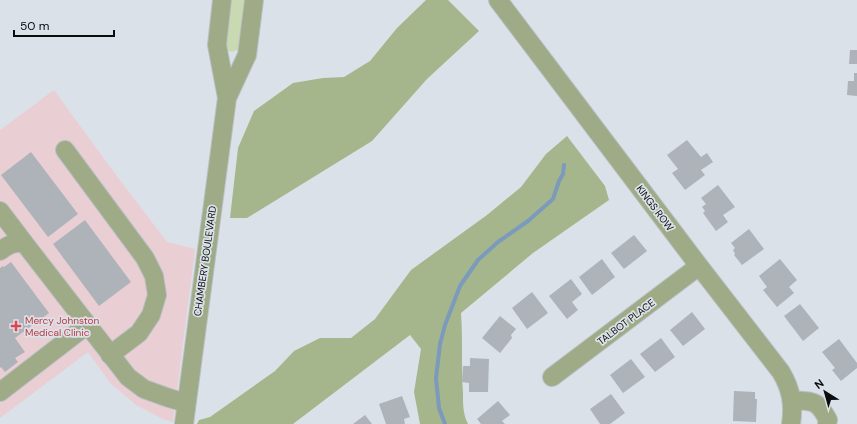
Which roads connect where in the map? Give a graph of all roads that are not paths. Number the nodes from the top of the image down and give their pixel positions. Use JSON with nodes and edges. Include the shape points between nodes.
{"nodes":[{"id":1,"x":222,"y":0,"type":"edge"},
{"id":2,"x":254,"y":0,"type":"edge"},
{"id":3,"x":498,"y":0,"type":"edge"},
{"id":4,"x":227,"y":98,"type":"junction"},
{"id":5,"x":65,"y":150,"type":"dead end"},
{"id":6,"x":0,"y":211,"type":"edge"},
{"id":7,"x":25,"y":244,"type":"junction"},
{"id":8,"x":0,"y":250,"type":"edge"},
{"id":9,"x":699,"y":266,"type":"junction"},
{"id":10,"x":87,"y":325,"type":"junction"},
{"id":11,"x":110,"y":355,"type":"junction"},
{"id":12,"x":552,"y":377,"type":"dead end"},
{"id":13,"x":0,"y":392,"type":"edge"},
{"id":14,"x":792,"y":400,"type":"junction"},
{"id":15,"x":186,"y":402,"type":"junction"},
{"id":16,"x":184,"y":424,"type":"edge"},
{"id":17,"x":791,"y":424,"type":"edge"},
{"id":18,"x":827,"y":424,"type":"edge"}],
"edges":[{"from":1,"to":4,"type":"street","name":"CHAMBERY BOULEVARD","via":[[217,45]]},
{"from":2,"to":4,"type":"street","name":"CHAMBERY BOULEVARD","via":[[247,55]]},
{"from":3,"to":9,"type":"street","name":"KINGS ROW"},
{"from":4,"to":15,"type":"street","name":"CHAMBERY BOULEVARD"},
{"from":5,"to":11,"type":"street","via":[[145,258],[154,276],[157,295],[152,314],[139,333]]},
{"from":6,"to":7,"type":"street"},
{"from":7,"to":8,"type":"street","via":[[10,243]]},
{"from":7,"to":10,"type":"street"},
{"from":9,"to":12,"type":"street","name":"TALBOT PLACE"},
{"from":9,"to":14,"type":"street","name":"KINGS ROW","via":[[780,372],[788,384]]},
{"from":10,"to":11,"type":"street"},
{"from":10,"to":13,"type":"street"},
{"from":11,"to":15,"type":"street","via":[[128,377],[144,388]]},
{"from":14,"to":17,"type":"street","name":"KINGS ROW"},
{"from":14,"to":18,"type":"street","via":[[814,402],[821,407],[828,420]]},
{"from":15,"to":16,"type":"street","name":"CHAMBERY BOULEVARD"}]}
